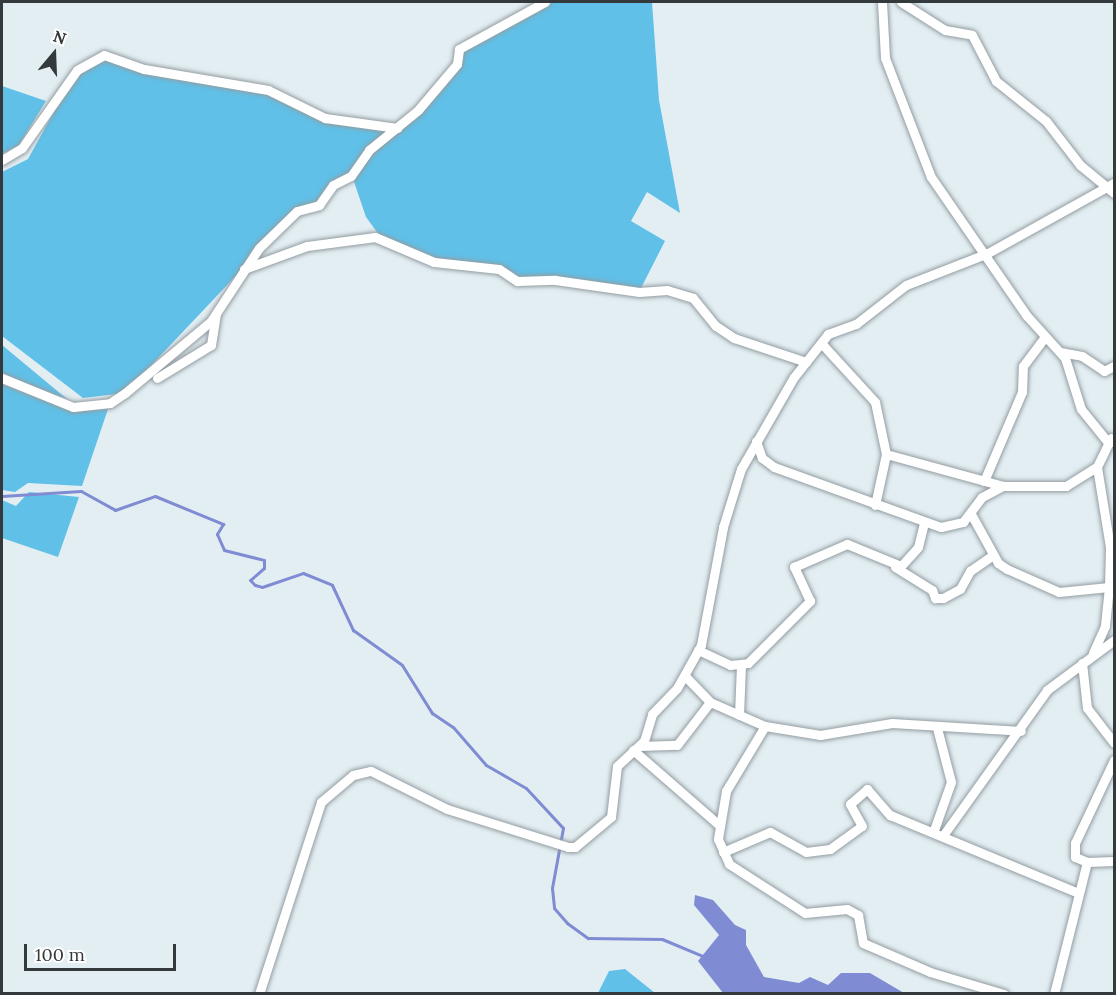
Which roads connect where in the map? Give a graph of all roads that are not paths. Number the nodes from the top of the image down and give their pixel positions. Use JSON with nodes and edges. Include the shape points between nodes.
{"nodes":[{"id":1,"x":545,"y":2,"type":"edge"},
{"id":2,"x":882,"y":2,"type":"edge"},
{"id":3,"x":901,"y":2,"type":"edge"},
{"id":4,"x":397,"y":128,"type":"junction"},
{"id":5,"x":2,"y":160,"type":"edge"},
{"id":6,"x":1112,"y":186,"type":"edge"},
{"id":7,"x":988,"y":253,"type":"junction"},
{"id":8,"x":244,"y":270,"type":"junction"},
{"id":9,"x":216,"y":312,"type":"junction"},
{"id":10,"x":1044,"y":338,"type":"junction"},
{"id":11,"x":822,"y":344,"type":"junction"},
{"id":12,"x":1060,"y":352,"type":"junction"},
{"id":13,"x":806,"y":362,"type":"junction"},
{"id":14,"x":1114,"y":366,"type":"edge"},
{"id":15,"x":2,"y":378,"type":"edge"},
{"id":16,"x":157,"y":378,"type":"dead end"},
{"id":17,"x":1112,"y":440,"type":"edge"},
{"id":18,"x":756,"y":441,"type":"junction"},
{"id":19,"x":886,"y":454,"type":"junction"},
{"id":20,"x":1097,"y":467,"type":"junction"},
{"id":21,"x":984,"y":481,"type":"junction"},
{"id":22,"x":1003,"y":486,"type":"junction"},
{"id":23,"x":875,"y":505,"type":"junction"},
{"id":24,"x":971,"y":514,"type":"junction"},
{"id":25,"x":924,"y":523,"type":"junction"},
{"id":26,"x":875,"y":553,"type":"junction"},
{"id":27,"x":993,"y":555,"type":"junction"},
{"id":28,"x":1112,"y":587,"type":"edge"},
{"id":29,"x":1114,"y":640,"type":"edge"},
{"id":30,"x":698,"y":650,"type":"junction"},
{"id":31,"x":1092,"y":655,"type":"junction"},
{"id":32,"x":1082,"y":663,"type":"junction"},
{"id":33,"x":741,"y":665,"type":"junction"},
{"id":34,"x":685,"y":676,"type":"junction"},
{"id":35,"x":710,"y":702,"type":"junction"},
{"id":36,"x":739,"y":715,"type":"junction"},
{"id":37,"x":765,"y":726,"type":"junction"},
{"id":38,"x":937,"y":728,"type":"junction"},
{"id":39,"x":1021,"y":731,"type":"junction"},
{"id":40,"x":1114,"y":742,"type":"edge"},
{"id":41,"x":636,"y":748,"type":"junction"},
{"id":42,"x":1114,"y":760,"type":"edge"},
{"id":43,"x":719,"y":825,"type":"junction"},
{"id":44,"x":939,"y":832,"type":"junction"},
{"id":45,"x":723,"y":852,"type":"junction"},
{"id":46,"x":1114,"y":861,"type":"edge"},
{"id":47,"x":1088,"y":862,"type":"junction"},
{"id":48,"x":1076,"y":892,"type":"junction"},
{"id":49,"x":259,"y":993,"type":"edge"},
{"id":50,"x":1005,"y":993,"type":"edge"},
{"id":51,"x":1054,"y":993,"type":"edge"}],
"edges":[{"from":1,"to":4,"type":"street","via":[[459,50],[457,64]]},
{"from":2,"to":7,"type":"street","via":[[885,58],[931,177]]},
{"from":3,"to":6,"type":"street","via":[[945,30],[972,35],[996,81],[1046,122],[1080,165]]},
{"from":4,"to":5,"type":"street","via":[[325,118],[268,90],[144,69],[104,55],[77,70],[22,148]]},
{"from":4,"to":8,"type":"street","via":[[369,150],[351,176],[333,185],[320,206],[297,211]]},
{"from":6,"to":7,"type":"street"},
{"from":7,"to":10,"type":"street"},
{"from":7,"to":11,"type":"street","via":[[906,285],[856,324],[828,334]]},
{"from":8,"to":9,"type":"street"},
{"from":8,"to":13,"type":"street","via":[[307,246],[375,237],[435,262],[499,269],[517,281],[555,280],[639,292],[667,290],[693,298],[716,326],[734,338]]},
{"from":9,"to":15,"type":"street","via":[[110,403],[73,407]]},
{"from":9,"to":16,"type":"street","via":[[211,345]]},
{"from":10,"to":12,"type":"street"},
{"from":10,"to":21,"type":"street","via":[[1023,366],[1022,392]]},
{"from":11,"to":13,"type":"street"},
{"from":11,"to":19,"type":"street","via":[[875,402]]},
{"from":12,"to":14,"type":"street","via":[[1083,356],[1104,371]]},
{"from":12,"to":17,"type":"street","via":[[1082,409]]},
{"from":13,"to":18,"type":"street"},
{"from":17,"to":20,"type":"street"},
{"from":18,"to":23,"type":"street","via":[[762,458],[774,467]]},
{"from":18,"to":30,"type":"street","via":[[723,527]]},
{"from":19,"to":21,"type":"street"},
{"from":19,"to":23,"type":"street"},
{"from":20,"to":22,"type":"street","via":[[1066,486]]},
{"from":20,"to":28,"type":"street"},
{"from":21,"to":22,"type":"street"},
{"from":22,"to":24,"type":"street","via":[[982,497]]},
{"from":23,"to":25,"type":"street"},
{"from":24,"to":25,"type":"street","via":[[954,525]]},
{"from":24,"to":27,"type":"street"},
{"from":25,"to":26,"type":"street","via":[[918,548],[901,566]]},
{"from":26,"to":27,"type":"street","via":[[932,590],[935,598],[960,589],[969,571]]},
{"from":26,"to":33,"type":"street","via":[[847,544],[794,567],[810,601],[758,656]]},
{"from":27,"to":28,"type":"street","via":[[1007,569],[1059,592]]},
{"from":28,"to":31,"type":"street","via":[[1105,626]]},
{"from":29,"to":31,"type":"street"},
{"from":30,"to":33,"type":"street"},
{"from":30,"to":34,"type":"street"},
{"from":31,"to":32,"type":"street"},
{"from":32,"to":39,"type":"street","via":[[1047,690]]},
{"from":32,"to":40,"type":"street","via":[[1087,708]]},
{"from":33,"to":36,"type":"street"},
{"from":34,"to":35,"type":"street"},
{"from":34,"to":41,"type":"street","via":[[652,714],[648,736]]},
{"from":35,"to":36,"type":"street"},
{"from":35,"to":41,"type":"street","via":[[677,745]]},
{"from":36,"to":37,"type":"street"},
{"from":37,"to":38,"type":"street","via":[[820,735],[876,724]]},
{"from":37,"to":43,"type":"street","via":[[731,778]]},
{"from":38,"to":39,"type":"street"},
{"from":38,"to":44,"type":"street","via":[[951,782]]},
{"from":39,"to":44,"type":"street"},
{"from":41,"to":43,"type":"street"},
{"from":41,"to":49,"type":"street","via":[[617,766],[611,817],[572,848],[447,809],[371,771],[332,788],[321,802],[307,840]]},
{"from":42,"to":47,"type":"street","via":[[1075,843],[1075,857]]},
{"from":43,"to":45,"type":"street"},
{"from":44,"to":45,"type":"street","via":[[890,815],[866,789],[850,804],[862,826],[830,849],[806,852],[770,832]]},
{"from":44,"to":48,"type":"street","via":[[994,862]]},
{"from":45,"to":50,"type":"street","via":[[729,864],[793,909],[805,913],[847,909],[858,915],[862,944],[930,972]]},
{"from":46,"to":47,"type":"street"},
{"from":47,"to":48,"type":"street"},
{"from":48,"to":51,"type":"street"}]}
